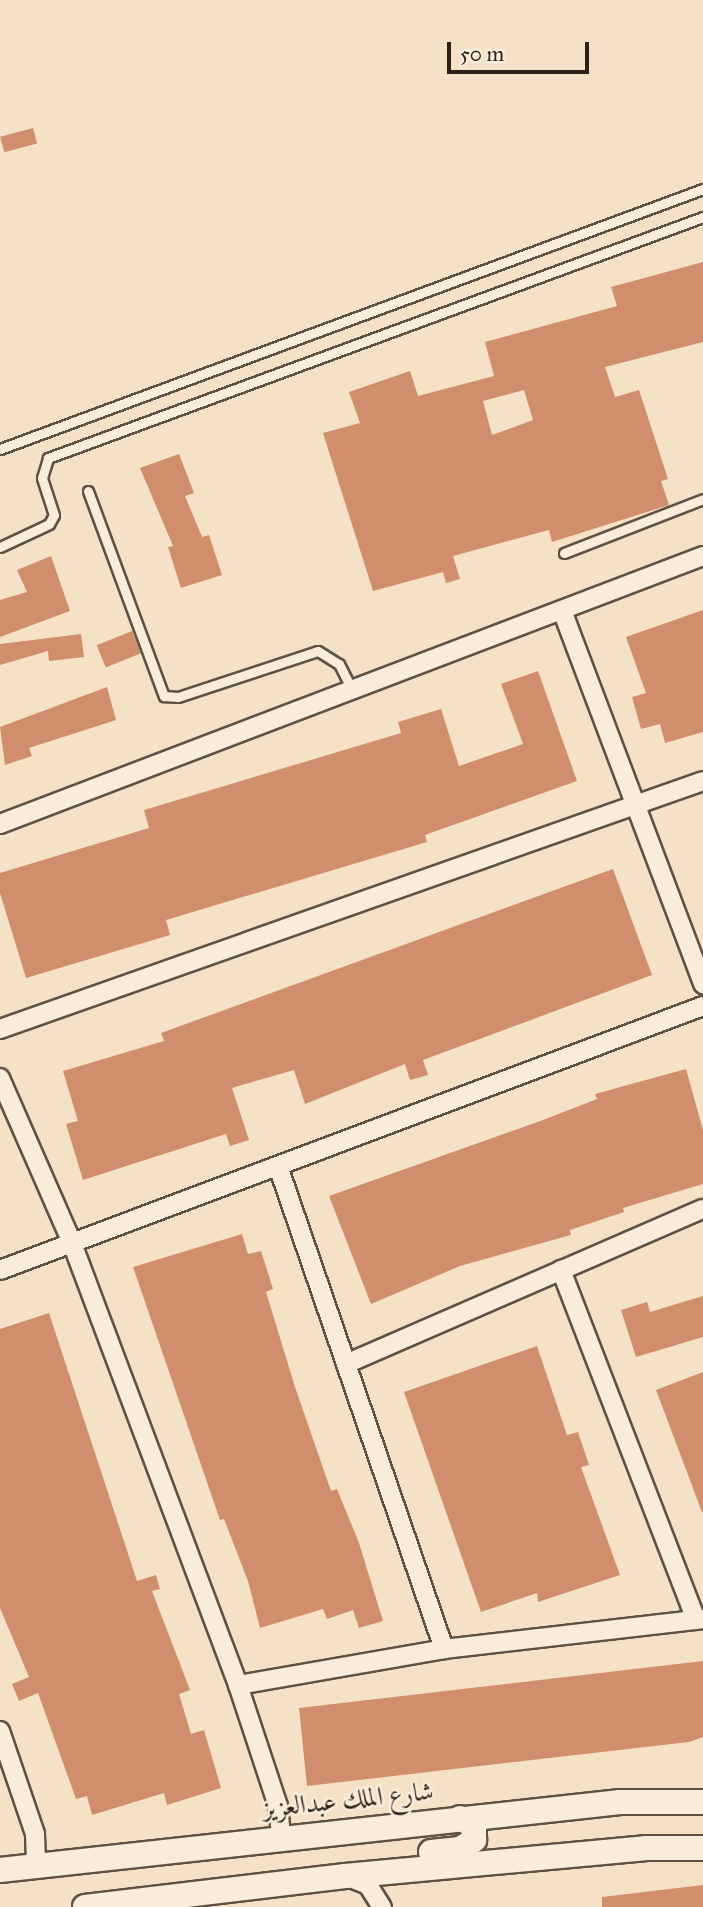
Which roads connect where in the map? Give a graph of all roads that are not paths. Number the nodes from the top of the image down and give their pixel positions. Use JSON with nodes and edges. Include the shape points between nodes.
{"nodes":[{"id":1,"x":703,"y":189,"type":"edge"},
{"id":2,"x":703,"y":217,"type":"edge"},
{"id":3,"x":0,"y":449,"type":"edge"},
{"id":4,"x":88,"y":491,"type":"dead end"},
{"id":5,"x":703,"y":499,"type":"edge"},
{"id":6,"x":0,"y":547,"type":"edge"},
{"id":7,"x":564,"y":553,"type":"dead end"},
{"id":8,"x":703,"y":556,"type":"edge"},
{"id":9,"x":563,"y":613,"type":"junction"},
{"id":10,"x":353,"y":691,"type":"junction"},
{"id":11,"x":703,"y":781,"type":"edge"},
{"id":12,"x":635,"y":804,"type":"junction"},
{"id":13,"x":0,"y":824,"type":"edge"},
{"id":14,"x":703,"y":984,"type":"edge"},
{"id":15,"x":703,"y":1006,"type":"edge"},
{"id":16,"x":0,"y":1029,"type":"edge"},
{"id":17,"x":0,"y":1078,"type":"edge"},
{"id":18,"x":278,"y":1166,"type":"junction"},
{"id":19,"x":703,"y":1209,"type":"edge"},
{"id":20,"x":72,"y":1243,"type":"junction"},
{"id":21,"x":0,"y":1269,"type":"edge"},
{"id":22,"x":561,"y":1270,"type":"junction"},
{"id":23,"x":346,"y":1364,"type":"junction"},
{"id":24,"x":700,"y":1620,"type":"edge"},
{"id":25,"x":444,"y":1649,"type":"junction"},
{"id":26,"x":238,"y":1685,"type":"junction"},
{"id":27,"x":0,"y":1731,"type":"edge"},
{"id":28,"x":703,"y":1793,"type":"edge"},
{"id":29,"x":620,"y":1802,"type":"junction"},
{"id":30,"x":703,"y":1802,"type":"edge"},
{"id":31,"x":460,"y":1818,"type":"junction"},
{"id":32,"x":281,"y":1837,"type":"junction"},
{"id":33,"x":703,"y":1848,"type":"edge"},
{"id":34,"x":36,"y":1866,"type":"junction"},
{"id":35,"x":0,"y":1870,"type":"edge"},
{"id":36,"x":345,"y":1876,"type":"junction"},
{"id":37,"x":228,"y":1890,"type":"junction"},
{"id":38,"x":85,"y":1907,"type":"edge"},
{"id":39,"x":382,"y":1907,"type":"edge"}],
"edges":[{"from":1,"to":3,"type":"lane"},
{"from":2,"to":6,"type":"lane","via":[[48,458],[42,478],[54,515],[49,524]]},
{"from":4,"to":10,"type":"lane","via":[[164,696],[178,697],[318,650],[339,664]]},
{"from":5,"to":7,"type":"lane"},
{"from":8,"to":9,"type":"street"},
{"from":9,"to":10,"type":"street"},
{"from":9,"to":12,"type":"street"},
{"from":10,"to":13,"type":"street"},
{"from":11,"to":12,"type":"street"},
{"from":12,"to":14,"type":"street"},
{"from":12,"to":16,"type":"street"},
{"from":15,"to":18,"type":"street"},
{"from":17,"to":20,"type":"street"},
{"from":18,"to":20,"type":"street"},
{"from":18,"to":23,"type":"street"},
{"from":19,"to":22,"type":"street"},
{"from":20,"to":21,"type":"street"},
{"from":20,"to":26,"type":"street"},
{"from":22,"to":23,"type":"street"},
{"from":22,"to":24,"type":"street"},
{"from":23,"to":25,"type":"street"},
{"from":24,"to":25,"type":"street"},
{"from":25,"to":26,"type":"street"},
{"from":26,"to":32,"type":"street","via":[[278,1806]]},
{"from":27,"to":34,"type":"street","via":[[35,1835]]},
{"from":28,"to":29,"type":"street"},
{"from":29,"to":30,"type":"street","name":"شارع الملك عبدالعزيز"},
{"from":29,"to":31,"type":"street","name":"شارع الملك عبدالعزيز"},
{"from":31,"to":32,"type":"street","name":"شارع الملك عبدالعزيز"},
{"from":31,"to":37,"type":"street","via":[[475,1832],[469,1846],[460,1849],[294,1868]]},
{"from":32,"to":34,"type":"street","name":"شارع الملك عبدالعزيز"},
{"from":33,"to":36,"type":"street","via":[[645,1848]]},
{"from":34,"to":35,"type":"street","name":"شارع الملك عبدالعزيز"},
{"from":36,"to":37,"type":"street"},
{"from":36,"to":39,"type":"street","via":[[368,1885]]},
{"from":37,"to":38,"type":"street"}]}
